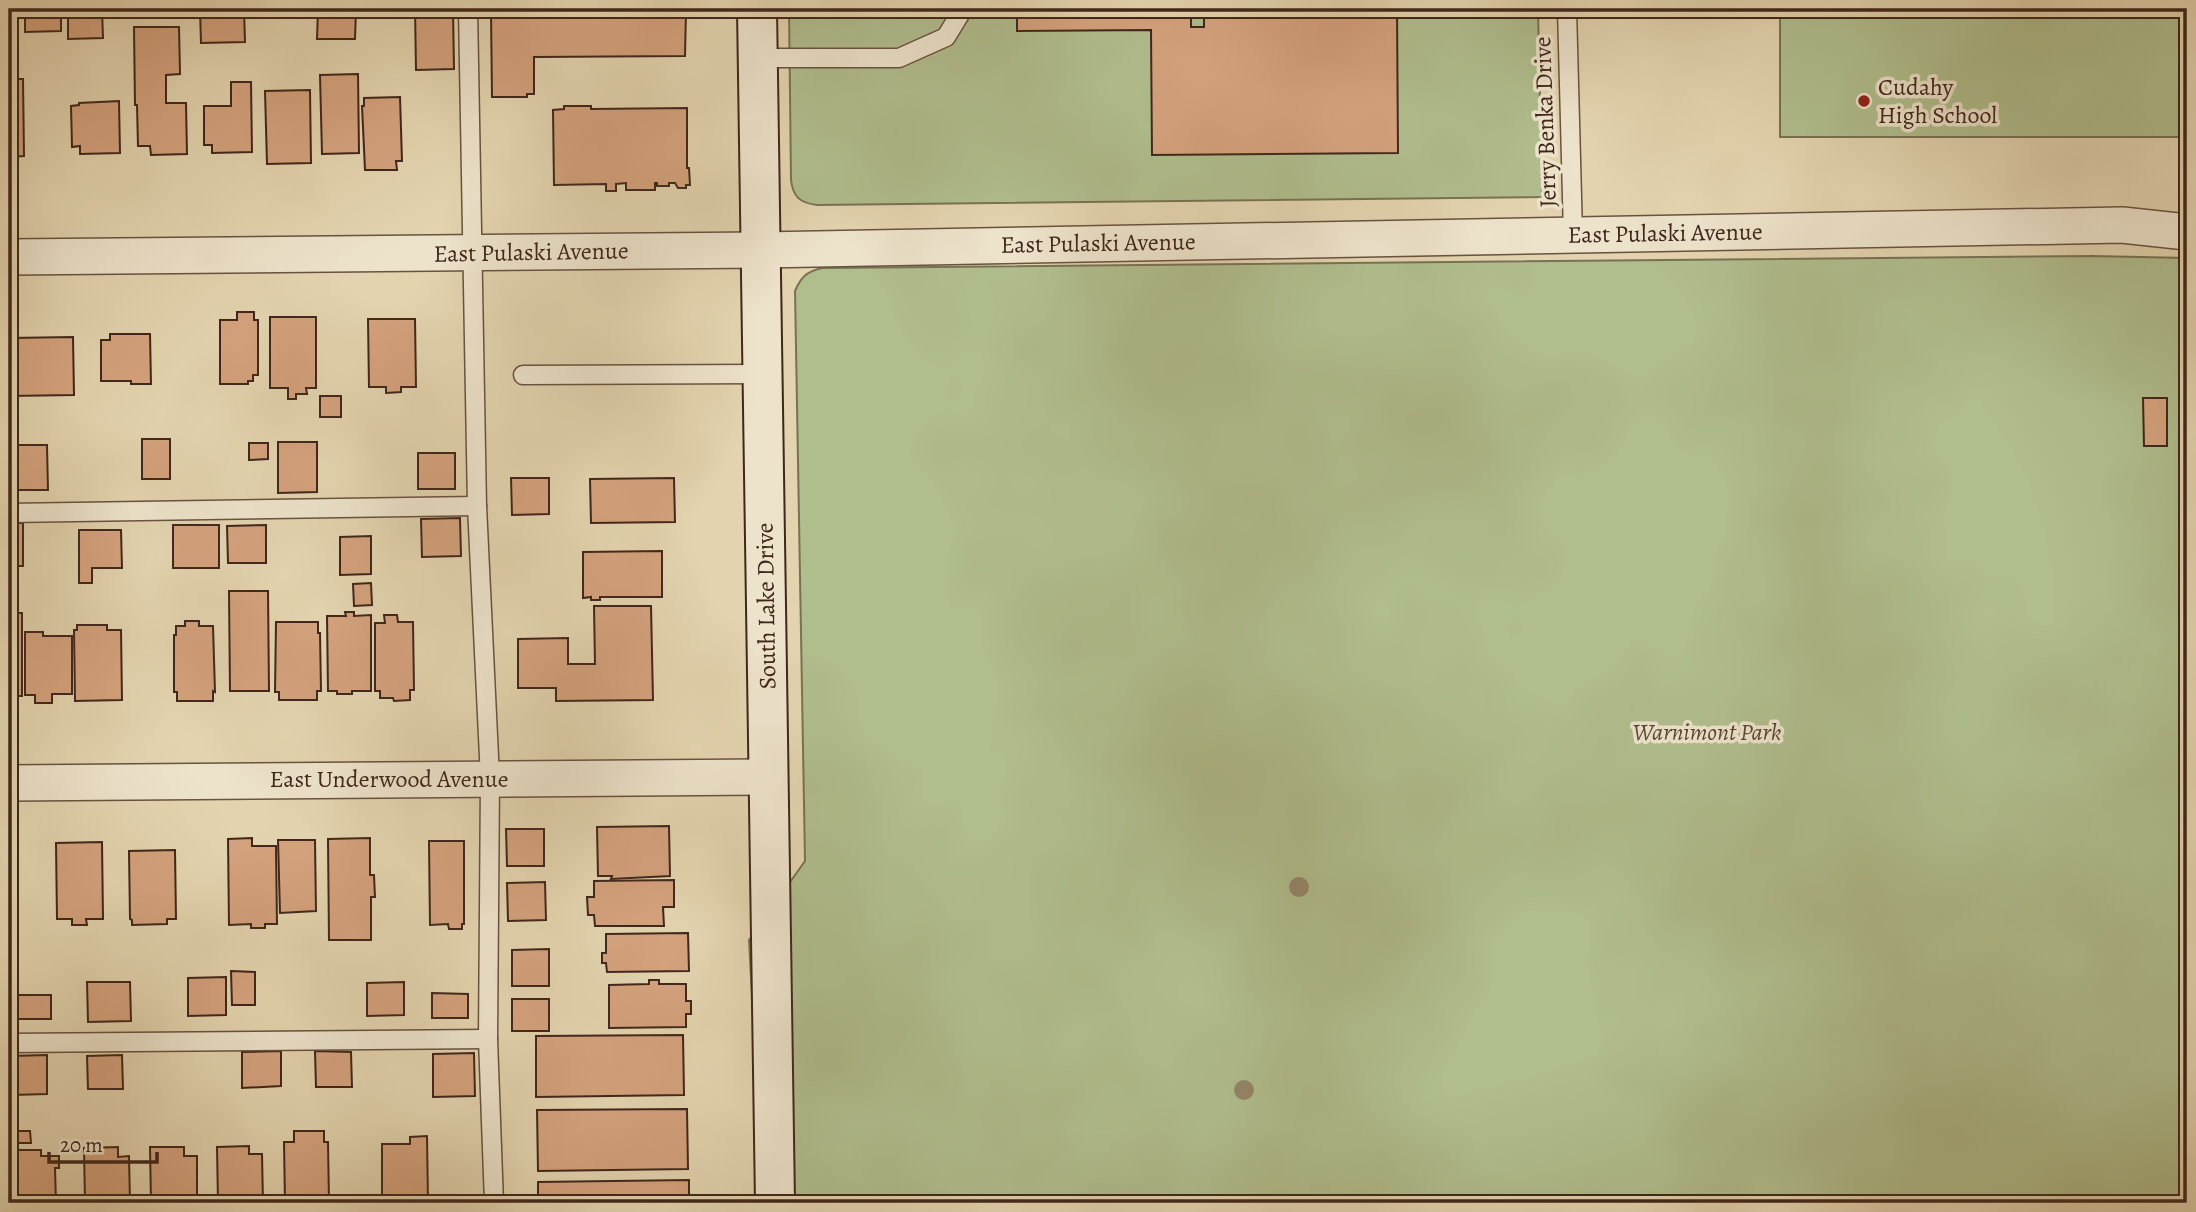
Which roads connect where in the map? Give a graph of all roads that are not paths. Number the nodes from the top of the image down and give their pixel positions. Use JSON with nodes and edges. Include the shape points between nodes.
{"nodes":[{"id":1,"x":468,"y":9,"type":"edge"},
{"id":2,"x":757,"y":9,"type":"edge"},
{"id":3,"x":963,"y":9,"type":"edge"},
{"id":4,"x":1567,"y":9,"type":"edge"},
{"id":5,"x":757,"y":58,"type":"junction"},
{"id":6,"x":2187,"y":232,"type":"edge"},
{"id":7,"x":1573,"y":235,"type":"junction"},
{"id":8,"x":760,"y":250,"type":"junction"},
{"id":9,"x":473,"y":253,"type":"junction"},
{"id":10,"x":9,"y":257,"type":"edge"},
{"id":11,"x":761,"y":374,"type":"junction"},
{"id":12,"x":523,"y":375,"type":"dead end"},
{"id":13,"x":477,"y":506,"type":"junction"},
{"id":14,"x":9,"y":513,"type":"edge"},
{"id":15,"x":769,"y":777,"type":"junction"},
{"id":16,"x":490,"y":778,"type":"junction"},
{"id":17,"x":9,"y":783,"type":"edge"},
{"id":18,"x":488,"y":1039,"type":"junction"},
{"id":19,"x":9,"y":1043,"type":"edge"},
{"id":20,"x":494,"y":1203,"type":"edge"},
{"id":21,"x":775,"y":1203,"type":"edge"}],
"edges":[{"from":1,"to":9,"type":"lane"},
{"from":2,"to":5,"type":"main road","name":"South Lake Drive"},
{"from":3,"to":5,"type":"lane","via":[[946,37],[899,58]]},
{"from":4,"to":7,"type":"lane","name":"Jerry Benka Drive"},
{"from":5,"to":8,"type":"main road","name":"South Lake Drive"},
{"from":6,"to":7,"type":"street","name":"East Pulaski Avenue","via":[[2122,225]]},
{"from":7,"to":8,"type":"street","name":"East Pulaski Avenue"},
{"from":8,"to":9,"type":"street","name":"East Pulaski Avenue"},
{"from":8,"to":11,"type":"main road","name":"South Lake Drive"},
{"from":9,"to":10,"type":"street","name":"East Pulaski Avenue"},
{"from":9,"to":13,"type":"lane"},
{"from":11,"to":12,"type":"lane"},
{"from":11,"to":15,"type":"main road","name":"South Lake Drive"},
{"from":13,"to":14,"type":"lane"},
{"from":13,"to":16,"type":"lane"},
{"from":15,"to":16,"type":"street","name":"East Underwood Avenue"},
{"from":15,"to":21,"type":"main road","name":"South Lake Drive"},
{"from":16,"to":17,"type":"street","name":"East Underwood Avenue"},
{"from":16,"to":18,"type":"lane"},
{"from":18,"to":19,"type":"lane"},
{"from":18,"to":20,"type":"lane"}]}
